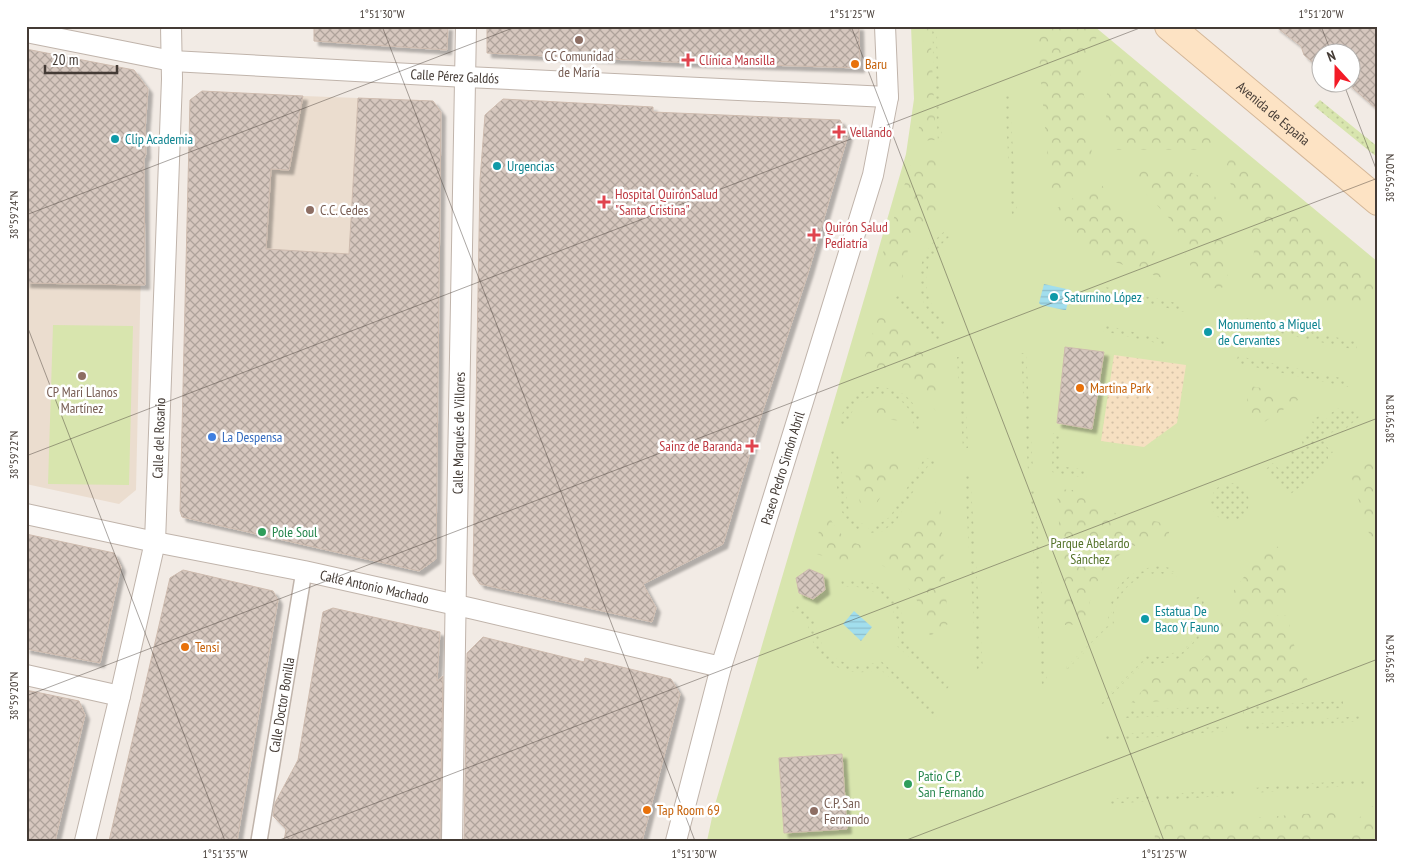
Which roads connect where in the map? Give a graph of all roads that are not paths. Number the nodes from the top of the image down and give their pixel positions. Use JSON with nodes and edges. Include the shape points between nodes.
{"nodes":[{"id":1,"x":171,"y":26,"type":"edge"},
{"id":2,"x":466,"y":26,"type":"edge"},
{"id":3,"x":885,"y":26,"type":"edge"},
{"id":4,"x":1170,"y":26,"type":"edge"},
{"id":5,"x":26,"y":32,"type":"edge"},
{"id":6,"x":172,"y":61,"type":"junction"},
{"id":7,"x":466,"y":77,"type":"junction"},
{"id":8,"x":888,"y":96,"type":"junction"},
{"id":9,"x":1378,"y":200,"type":"edge"},
{"id":10,"x":26,"y":514,"type":"edge"},
{"id":11,"x":155,"y":542,"type":"junction"},
{"id":12,"x":304,"y":571,"type":"junction"},
{"id":13,"x":455,"y":605,"type":"junction"},
{"id":14,"x":721,"y":667,"type":"junction"},
{"id":15,"x":26,"y":676,"type":"edge"},
{"id":16,"x":120,"y":696,"type":"junction"},
{"id":17,"x":85,"y":841,"type":"edge"},
{"id":18,"x":259,"y":841,"type":"edge"},
{"id":19,"x":452,"y":841,"type":"edge"},
{"id":20,"x":676,"y":841,"type":"edge"}],
"edges":[{"from":1,"to":6,"type":"street","name":"Calle del Rosario"},
{"from":2,"to":7,"type":"street","name":"Calle Marqués de Villores"},
{"from":3,"to":8,"type":"street","name":"Paseo Pedro Simón Abril"},
{"from":4,"to":9,"type":"main road","name":"Avenida de España"},
{"from":5,"to":6,"type":"street","name":"Calle Pérez Galdós"},
{"from":6,"to":7,"type":"street","name":"Calle Pérez Galdós"},
{"from":6,"to":11,"type":"street","name":"Calle del Rosario"},
{"from":7,"to":8,"type":"street","name":"Calle Pérez Galdós"},
{"from":7,"to":13,"type":"street","name":"Calle Marqués de Villores"},
{"from":8,"to":14,"type":"street","name":"Paseo Pedro Simón Abril","via":[[873,175]]},
{"from":10,"to":11,"type":"street","name":"Calle Antonio Machado"},
{"from":11,"to":12,"type":"street","name":"Calle Antonio Machado"},
{"from":11,"to":16,"type":"street","name":"Calle del Rosario"},
{"from":12,"to":13,"type":"street","name":"Calle Antonio Machado"},
{"from":12,"to":18,"type":"street","name":"Calle Doctor Bonilla"},
{"from":13,"to":14,"type":"street","name":"Calle Antonio Machado"},
{"from":13,"to":19,"type":"street","name":"Calle Marqués de Villores"},
{"from":14,"to":20,"type":"street","name":"Paseo Pedro Simón Abril"},
{"from":15,"to":16,"type":"street"},
{"from":16,"to":17,"type":"street","name":"Calle del Rosario"}]}
